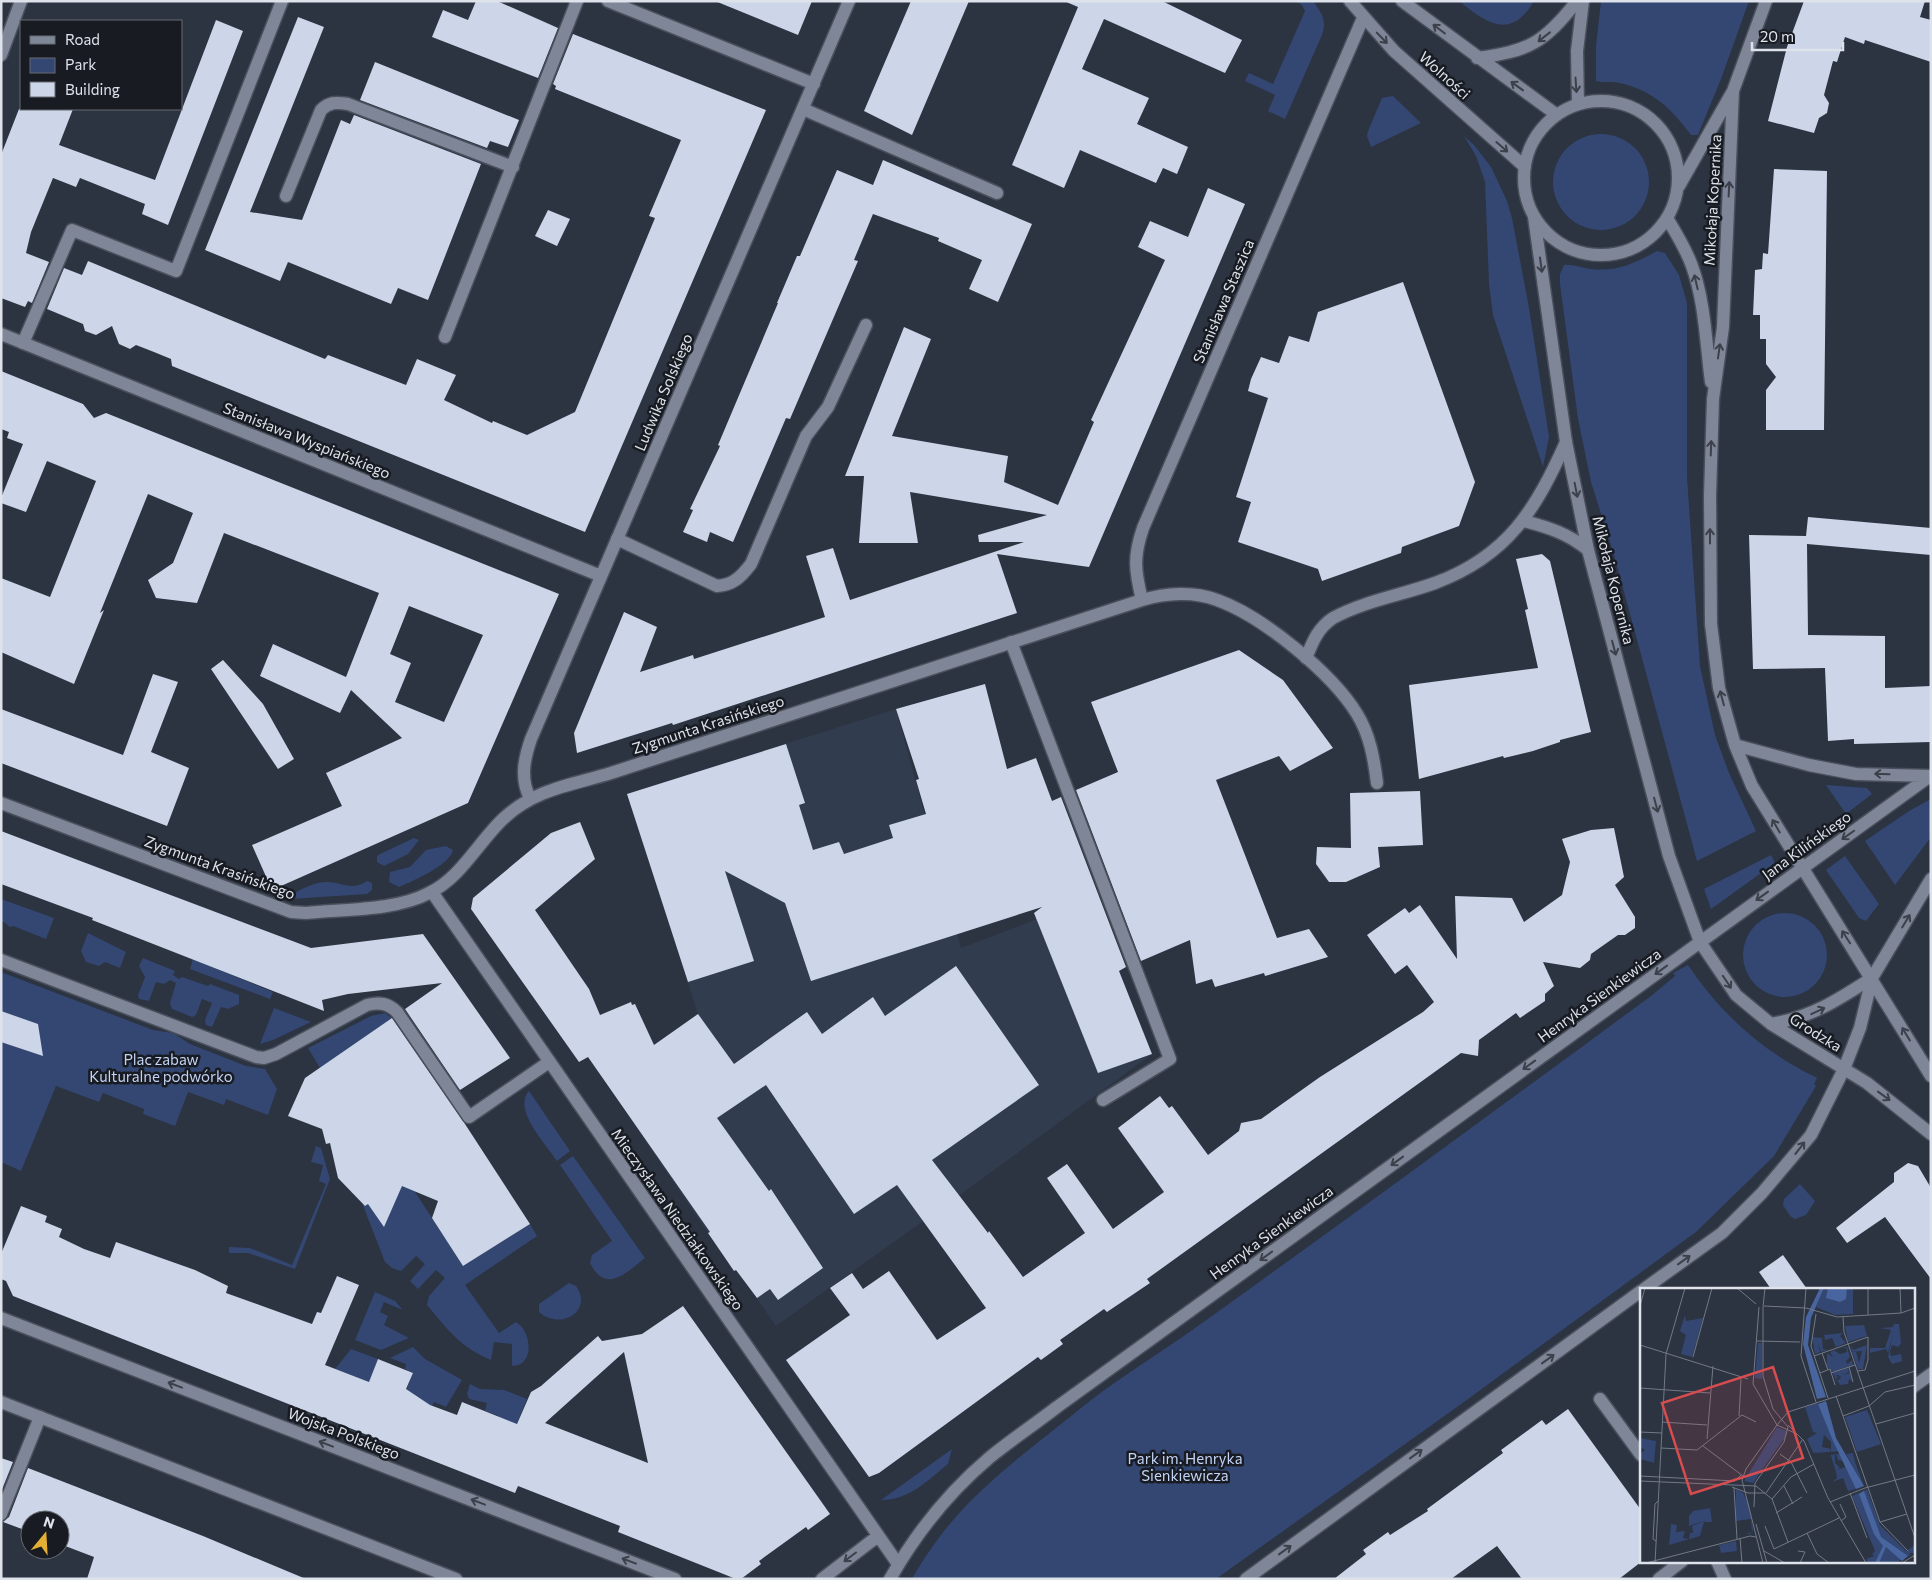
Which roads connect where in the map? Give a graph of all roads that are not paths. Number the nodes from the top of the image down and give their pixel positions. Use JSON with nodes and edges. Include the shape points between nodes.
{"nodes":[{"id":1,"x":21,"y":1,"type":"edge"},
{"id":2,"x":282,"y":1,"type":"edge"},
{"id":3,"x":577,"y":1,"type":"edge"},
{"id":4,"x":608,"y":1,"type":"edge"},
{"id":5,"x":849,"y":1,"type":"edge"},
{"id":6,"x":1350,"y":1,"type":"edge"},
{"id":7,"x":1402,"y":1,"type":"edge"},
{"id":8,"x":1577,"y":1,"type":"edge"},
{"id":9,"x":1583,"y":1,"type":"edge"},
{"id":10,"x":1766,"y":1,"type":"edge"},
{"id":11,"x":1363,"y":18,"type":"junction"},
{"id":12,"x":1,"y":55,"type":"edge"},
{"id":13,"x":1477,"y":58,"type":"junction"},
{"id":14,"x":814,"y":84,"type":"junction"},
{"id":15,"x":1734,"y":92,"type":"junction"},
{"id":16,"x":1578,"y":104,"type":"junction"},
{"id":17,"x":803,"y":109,"type":"junction"},
{"id":18,"x":1557,"y":115,"type":"junction"},
{"id":19,"x":1525,"y":167,"type":"junction"},
{"id":20,"x":513,"y":168,"type":"junction"},
{"id":21,"x":1678,"y":188,"type":"junction"},
{"id":22,"x":997,"y":193,"type":"dead end"},
{"id":23,"x":286,"y":196,"type":"dead end"},
{"id":24,"x":1534,"y":217,"type":"junction"},
{"id":25,"x":1667,"y":218,"type":"junction"},
{"id":26,"x":866,"y":325,"type":"dead end"},
{"id":27,"x":1,"y":334,"type":"edge"},
{"id":28,"x":444,"y":337,"type":"dead end"},
{"id":29,"x":23,"y":343,"type":"junction"},
{"id":30,"x":1713,"y":399,"type":"junction"},
{"id":31,"x":1566,"y":442,"type":"junction"},
{"id":32,"x":1524,"y":521,"type":"junction"},
{"id":33,"x":617,"y":539,"type":"junction"},
{"id":34,"x":1588,"y":550,"type":"junction"},
{"id":35,"x":601,"y":576,"type":"junction"},
{"id":36,"x":1142,"y":600,"type":"junction"},
{"id":37,"x":1011,"y":642,"type":"junction"},
{"id":38,"x":1306,"y":658,"type":"junction"},
{"id":39,"x":1735,"y":745,"type":"junction"},
{"id":40,"x":1931,"y":776,"type":"edge"},
{"id":41,"x":1376,"y":783,"type":"dead end"},
{"id":42,"x":530,"y":798,"type":"junction"},
{"id":43,"x":1,"y":803,"type":"edge"},
{"id":44,"x":1801,"y":868,"type":"junction"},
{"id":45,"x":1931,"y":879,"type":"edge"},
{"id":46,"x":432,"y":892,"type":"junction"},
{"id":47,"x":1700,"y":942,"type":"junction"},
{"id":48,"x":1,"y":960,"type":"edge"},
{"id":49,"x":1872,"y":978,"type":"junction"},
{"id":50,"x":1771,"y":1024,"type":"junction"},
{"id":51,"x":549,"y":1062,"type":"junction"},
{"id":52,"x":1844,"y":1069,"type":"junction"},
{"id":53,"x":1931,"y":1076,"type":"edge"},
{"id":54,"x":1103,"y":1100,"type":"dead end"},
{"id":55,"x":1931,"y":1134,"type":"edge"},
{"id":56,"x":1645,"y":1288,"type":"edge"},
{"id":57,"x":1640,"y":1292,"type":"edge"},
{"id":58,"x":1,"y":1318,"type":"edge"},
{"id":59,"x":1931,"y":1374,"type":"edge"},
{"id":60,"x":1914,"y":1386,"type":"edge"},
{"id":61,"x":1600,"y":1399,"type":"dead end"},
{"id":62,"x":1,"y":1402,"type":"edge"},
{"id":63,"x":40,"y":1417,"type":"junction"},
{"id":64,"x":1640,"y":1454,"type":"edge"},
{"id":65,"x":1,"y":1514,"type":"edge"},
{"id":66,"x":878,"y":1536,"type":"junction"},
{"id":67,"x":1681,"y":1562,"type":"edge"},
{"id":68,"x":1716,"y":1562,"type":"edge"},
{"id":69,"x":898,"y":1564,"type":"junction"},
{"id":70,"x":456,"y":1579,"type":"edge"},
{"id":71,"x":675,"y":1579,"type":"edge"},
{"id":72,"x":822,"y":1579,"type":"edge"},
{"id":73,"x":890,"y":1579,"type":"edge"},
{"id":74,"x":1246,"y":1579,"type":"edge"},
{"id":75,"x":1659,"y":1579,"type":"edge"},
{"id":76,"x":1724,"y":1579,"type":"edge"}],
"edges":[{"from":1,"to":12,"type":"street"},
{"from":2,"to":29,"type":"street","via":[[176,271],[72,230]]},
{"from":3,"to":20,"type":"street"},
{"from":4,"to":14,"type":"street"},
{"from":5,"to":14,"type":"street","name":"Ludwika Solskiego"},
{"from":6,"to":11,"type":"street","name":"Wolności"},
{"from":13,"to":7,"type":"street","name":"Wolności","one_way":true},
{"from":8,"to":13,"type":"street","one_way":true,"via":[[1560,23],[1534,44],[1518,51]]},
{"from":9,"to":16,"type":"street","one_way":true,"via":[[1577,51]]},
{"from":10,"to":15,"type":"street","name":"Mikołaja Kopernika"},
{"from":11,"to":19,"type":"street","name":"Wolności","one_way":true,"via":[[1425,80]]},
{"from":11,"to":36,"type":"street","name":"Stanisława Staszica","via":[[1143,528],[1135,558]]},
{"from":18,"to":13,"type":"street","name":"Wolności","one_way":true},
{"from":14,"to":17,"type":"street","name":"Ludwika Solskiego"},
{"from":15,"to":21,"type":"street","name":"Mikołaja Kopernika"},
{"from":30,"to":15,"type":"street","name":"Mikołaja Kopernika","one_way":true,"via":[[1723,327]]},
{"from":16,"to":18,"type":"street"},
{"from":16,"to":21,"type":"street","via":[[1597,101],[1617,103],[1636,109],[1652,120],[1674,153]]},
{"from":17,"to":22,"type":"street"},
{"from":17,"to":33,"type":"street","name":"Ludwika Solskiego"},
{"from":18,"to":19,"type":"street","via":[[1530,147]]},
{"from":19,"to":24,"type":"street","via":[[1525,192]]},
{"from":20,"to":23,"type":"street","via":[[336,102],[321,110]]},
{"from":20,"to":28,"type":"street"},
{"from":21,"to":25,"type":"street"},
{"from":24,"to":25,"type":"street","via":[[1548,235],[1567,247],[1589,254],[1612,255],[1634,248],[1652,236]]},
{"from":24,"to":31,"type":"street","name":"Mikołaja Kopernika","one_way":true},
{"from":30,"to":25,"type":"street","name":"Mikołaja Kopernika","one_way":true,"via":[[1693,267]]},
{"from":26,"to":33,"type":"street","via":[[828,407],[806,436],[751,564],[740,578],[717,586]]},
{"from":27,"to":29,"type":"street","name":"Stanisława Wyspiańskiego"},
{"from":29,"to":35,"type":"street","name":"Stanisława Wyspiańskiego"},
{"from":39,"to":30,"type":"street","name":"Mikołaja Kopernika","one_way":true,"via":[[1720,688],[1711,624]]},
{"from":31,"to":32,"type":"street","via":[[1546,488]]},
{"from":31,"to":34,"type":"street","name":"Mikołaja Kopernika","one_way":true},
{"from":32,"to":34,"type":"street","via":[[1556,530]]},
{"from":32,"to":38,"type":"street","via":[[1495,548],[1456,574],[1324,624]]},
{"from":33,"to":35,"type":"street","name":"Ludwika Solskiego"},
{"from":34,"to":47,"type":"street","name":"Mikołaja Kopernika","one_way":true,"via":[[1669,856]]},
{"from":35,"to":42,"type":"street","name":"Ludwika Solskiego","via":[[526,752],[523,777]]},
{"from":36,"to":37,"type":"street","name":"Zygmunta Krasińskiego"},
{"from":36,"to":38,"type":"street","name":"Zygmunta Krasińskiego","via":[[1171,594],[1216,599],[1254,619]]},
{"from":37,"to":42,"type":"street","name":"Zygmunta Krasińskiego","via":[[611,773],[552,788]]},
{"from":37,"to":54,"type":"street","via":[[1170,1059]]},
{"from":38,"to":41,"type":"street","name":"Zygmunta Krasińskiego","via":[[1332,680],[1357,714],[1371,747]]},
{"from":40,"to":39,"type":"street","one_way":true,"via":[[1856,774]]},
{"from":44,"to":39,"type":"street","name":"Mikołaja Kopernika","one_way":true,"via":[[1752,786]]},
{"from":40,"to":44,"type":"street","name":"Jana Kilińskiego","one_way":true},
{"from":42,"to":46,"type":"street","name":"Zygmunta Krasińskiego","via":[[505,817],[469,858]]},
{"from":43,"to":46,"type":"street","name":"Zygmunta Krasińskiego","via":[[291,912],[401,904]]},
{"from":44,"to":47,"type":"street","name":"Jana Kilińskiego","one_way":true},
{"from":49,"to":44,"type":"street","name":"Mikołaja Kopernika","one_way":true},
{"from":49,"to":45,"type":"street","one_way":true},
{"from":46,"to":51,"type":"street","name":"Mieczysława Niedziałkowskiego"},
{"from":47,"to":50,"type":"street","name":"Grodzka","one_way":true,"via":[[1736,995]]},
{"from":47,"to":69,"type":"street","name":"Henryka Sienkiewicza","one_way":true,"via":[[989,1458],[928,1520]]},
{"from":48,"to":51,"type":"street","via":[[264,1058],[367,1005],[376,1002],[386,1004],[397,1012],[469,1117]]},
{"from":50,"to":49,"type":"street","one_way":true,"via":[[1809,1015]]},
{"from":49,"to":52,"type":"street","via":[[1860,1028]]},
{"from":53,"to":49,"type":"street","one_way":true},
{"from":50,"to":52,"type":"street","name":"Grodzka"},
{"from":51,"to":66,"type":"street","name":"Mieczysława Niedziałkowskiego"},
{"from":52,"to":55,"type":"street","name":"Grodzka","one_way":true,"via":[[1887,1098]]},
{"from":56,"to":52,"type":"street","one_way":true,"via":[[1722,1233],[1762,1193],[1811,1134]]},
{"from":74,"to":57,"type":"street","one_way":true},
{"from":71,"to":58,"type":"street","name":"Wojska Polskiego","one_way":true},
{"from":59,"to":60,"type":"street"},
{"from":61,"to":64,"type":"street"},
{"from":62,"to":63,"type":"street"},
{"from":63,"to":65,"type":"street"},
{"from":63,"to":70,"type":"street"},
{"from":66,"to":69,"type":"street","name":"Mieczysława Niedziałkowskiego"},
{"from":66,"to":72,"type":"street","one_way":true},
{"from":67,"to":75,"type":"street"},
{"from":68,"to":76,"type":"street"},
{"from":69,"to":73,"type":"street","name":"Henryka Sienkiewicza"}]}
